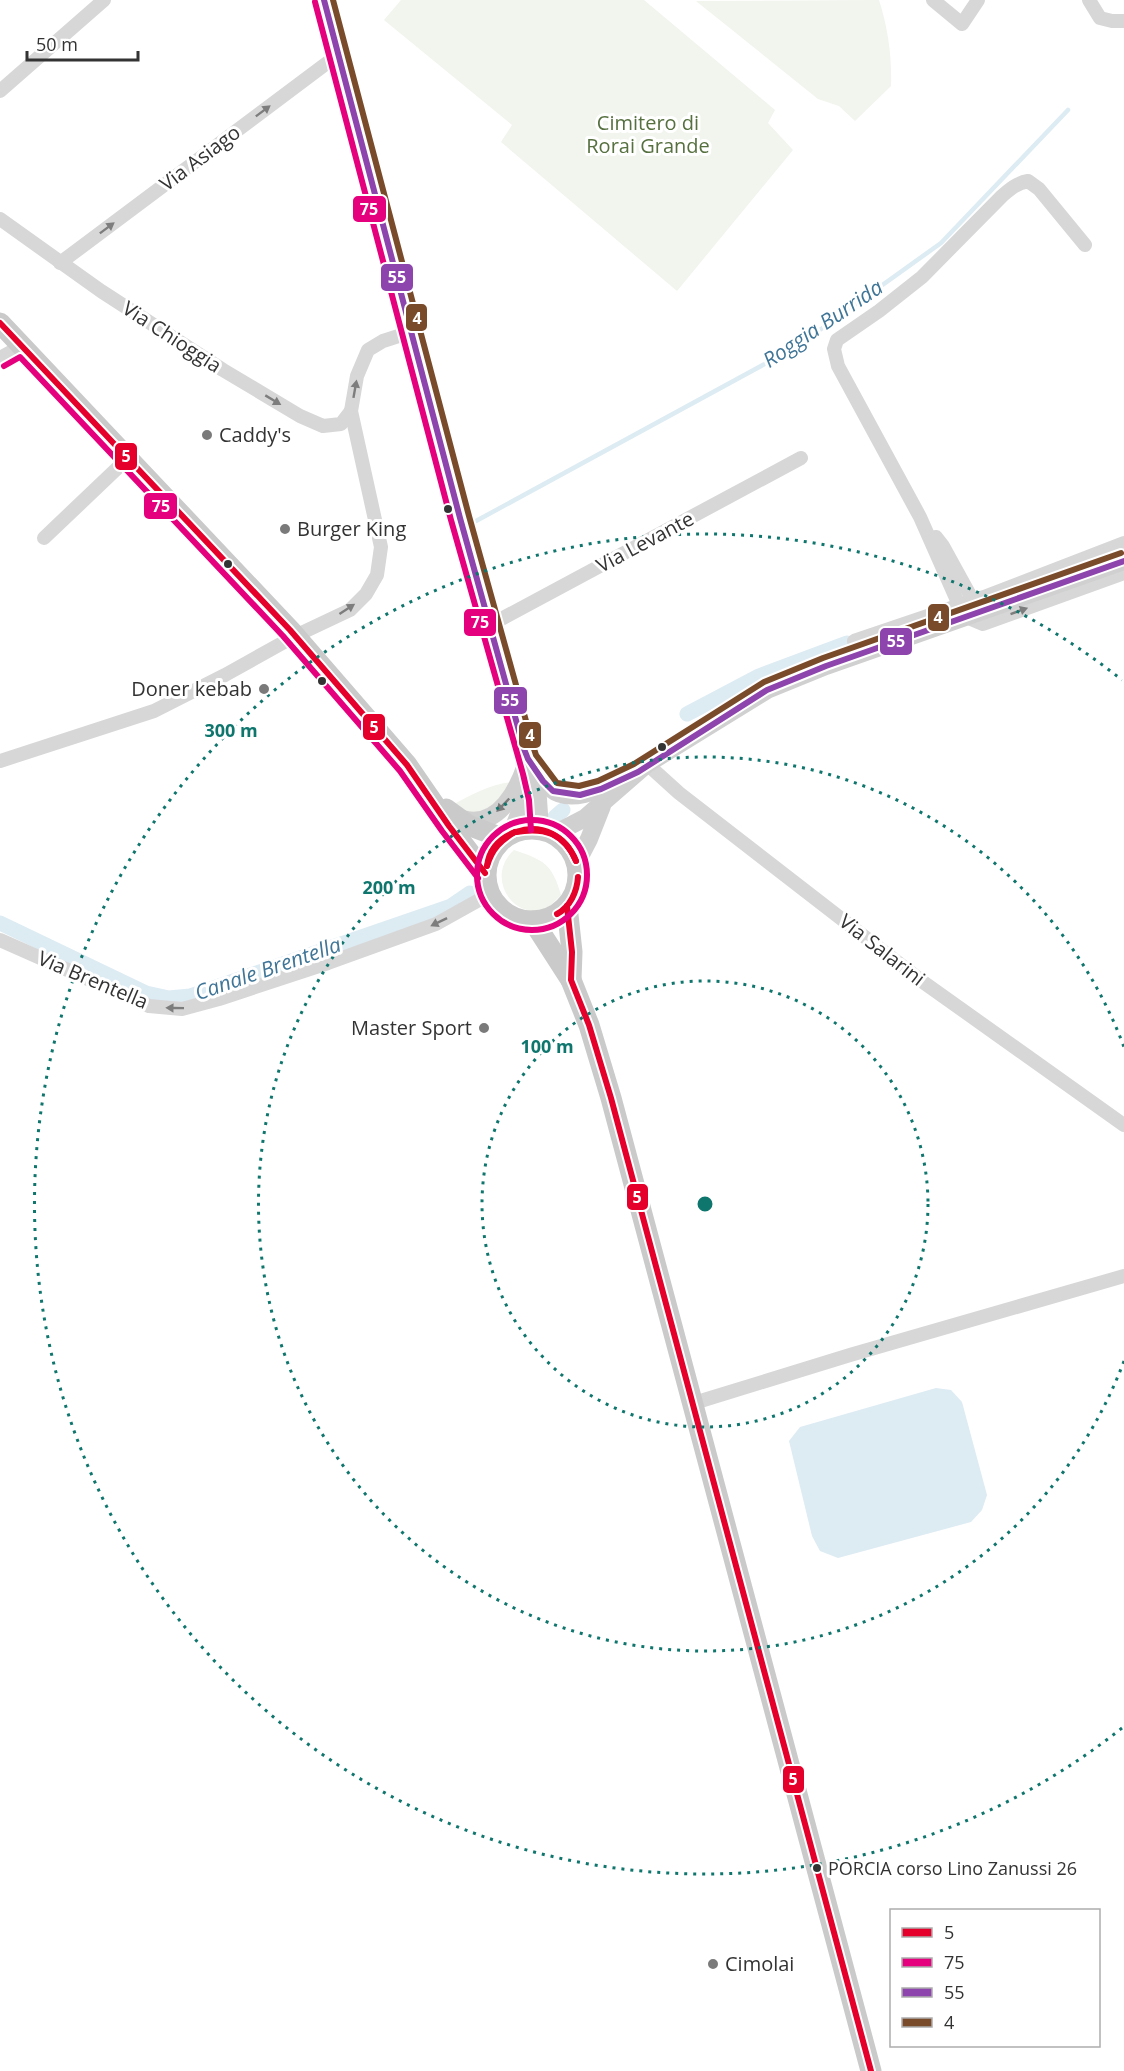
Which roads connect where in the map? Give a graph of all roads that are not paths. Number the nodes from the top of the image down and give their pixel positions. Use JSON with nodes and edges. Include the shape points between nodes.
{"nodes":[{"id":1,"x":104,"y":0,"type":"edge"},
{"id":2,"x":324,"y":0,"type":"edge"},
{"id":3,"x":933,"y":0,"type":"edge"},
{"id":4,"x":978,"y":0,"type":"edge"},
{"id":5,"x":1089,"y":0,"type":"edge"},
{"id":6,"x":1124,"y":21,"type":"edge"},
{"id":7,"x":339,"y":54,"type":"junction"},
{"id":8,"x":0,"y":92,"type":"edge"},
{"id":9,"x":0,"y":219,"type":"edge"},
{"id":10,"x":1085,"y":245,"type":"dead end"},
{"id":11,"x":60,"y":263,"type":"junction"},
{"id":12,"x":0,"y":323,"type":"edge"},
{"id":13,"x":411,"y":332,"type":"junction"},
{"id":14,"x":22,"y":346,"type":"junction"},
{"id":15,"x":0,"y":358,"type":"edge"},
{"id":16,"x":351,"y":411,"type":"junction"},
{"id":17,"x":128,"y":458,"type":"junction"},
{"id":18,"x":801,"y":458,"type":"dead end"},
{"id":19,"x":44,"y":538,"type":"dead end"},
{"id":20,"x":1124,"y":543,"type":"edge"},
{"id":21,"x":1124,"y":561,"type":"edge"},
{"id":22,"x":1124,"y":573,"type":"edge"},
{"id":23,"x":969,"y":608,"type":"junction"},
{"id":24,"x":490,"y":625,"type":"junction"},
{"id":25,"x":293,"y":633,"type":"junction"},
{"id":26,"x":528,"y":759,"type":"junction"},
{"id":27,"x":0,"y":761,"type":"edge"},
{"id":28,"x":642,"y":768,"type":"junction"},
{"id":29,"x":423,"y":788,"type":"junction"},
{"id":30,"x":603,"y":804,"type":"junction"},
{"id":31,"x":455,"y":817,"type":"junction"},
{"id":32,"x":547,"y":831,"type":"junction"},
{"id":33,"x":507,"y":835,"type":"junction"},
{"id":34,"x":577,"y":862,"type":"junction"},
{"id":35,"x":487,"y":882,"type":"junction"},
{"id":36,"x":567,"y":906,"type":"junction"},
{"id":37,"x":533,"y":921,"type":"junction"},
{"id":38,"x":0,"y":940,"type":"edge"},
{"id":39,"x":571,"y":980,"type":"junction"},
{"id":40,"x":1124,"y":1125,"type":"edge"},
{"id":41,"x":1124,"y":1276,"type":"edge"},
{"id":42,"x":694,"y":1403,"type":"junction"},
{"id":43,"x":871,"y":2071,"type":"edge"}],
"edges":[{"from":1,"to":8,"type":"street"},
{"from":2,"to":7,"type":"main road"},
{"from":3,"to":4,"type":"street","via":[[962,24]]},
{"from":5,"to":6,"type":"street","via":[[1100,18]]},
{"from":11,"to":7,"type":"street","name":"Via Asiago","one_way":true},
{"from":7,"to":13,"type":"main road"},
{"from":9,"to":11,"type":"street","name":"Via Chioggia"},
{"from":10,"to":23,"type":"street","via":[[1039,189],[1028,181],[1022,182],[1002,196],[916,283],[837,340],[834,349],[838,366]]},
{"from":11,"to":16,"type":"street","name":"Via Chioggia","one_way":true,"via":[[300,416],[323,426],[342,424]]},
{"from":12,"to":14,"type":"main road"},
{"from":16,"to":13,"type":"street","one_way":true,"via":[[357,376],[368,350]]},
{"from":13,"to":24,"type":"main road"},
{"from":14,"to":15,"type":"street"},
{"from":14,"to":17,"type":"main road"},
{"from":25,"to":16,"type":"street","one_way":true,"via":[[350,610],[378,575],[381,547]]},
{"from":17,"to":19,"type":"street"},
{"from":17,"to":25,"type":"main road"},
{"from":18,"to":24,"type":"street","name":"Via Levante"},
{"from":20,"to":23,"type":"street"},
{"from":21,"to":23,"type":"main road"},
{"from":23,"to":22,"type":"street","one_way":true,"via":[[983,624]]},
{"from":23,"to":28,"type":"main road","via":[[767,690]]},
{"from":24,"to":26,"type":"main road"},
{"from":25,"to":27,"type":"street","via":[[225,675],[154,711]]},
{"from":25,"to":29,"type":"main road"},
{"from":26,"to":28,"type":"main road","via":[[553,791],[564,794],[580,795],[601,789]]},
{"from":26,"to":31,"type":"main road","one_way":true,"via":[[516,791],[499,811],[476,822]]},
{"from":26,"to":32,"type":"main road"},
{"from":26,"to":33,"type":"main road","via":[[525,799]]},
{"from":28,"to":30,"type":"main road"},
{"from":28,"to":40,"type":"street","name":"Via Salarini","via":[[923,982]]},
{"from":29,"to":31,"type":"main road"},
{"from":29,"to":35,"type":"main road"},
{"from":30,"to":32,"type":"main road","via":[[585,818]]},
{"from":30,"to":34,"type":"main road"},
{"from":31,"to":33,"type":"main road","via":[[468,825]]},
{"from":32,"to":33,"type":"main road","via":[[526,828]]},
{"from":32,"to":34,"type":"main road","via":[[564,841]]},
{"from":33,"to":35,"type":"main road","via":[[488,860]]},
{"from":34,"to":36,"type":"main road","via":[[578,885]]},
{"from":35,"to":37,"type":"main road","via":[[494,902],[502,910],[512,917]]},
{"from":35,"to":38,"type":"street","name":"Via Brentella","one_way":true,"via":[[479,900],[436,924],[182,1009],[149,1006]]},
{"from":36,"to":37,"type":"main road","via":[[546,919]]},
{"from":36,"to":39,"type":"main road"},
{"from":37,"to":39,"type":"main road"},
{"from":39,"to":42,"type":"main road","via":[[611,1098]]},
{"from":41,"to":42,"type":"street"},
{"from":42,"to":43,"type":"main road"}]}
